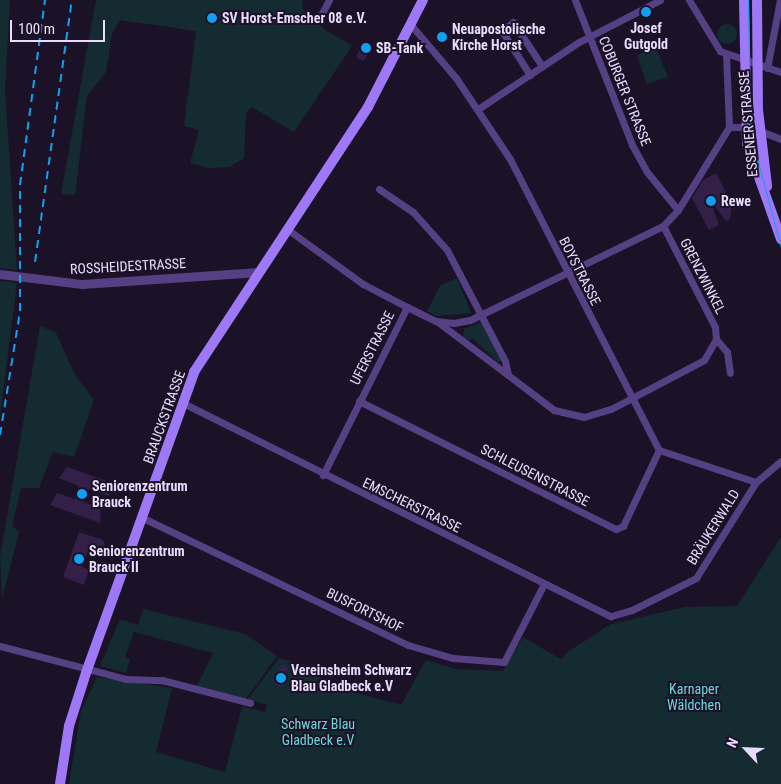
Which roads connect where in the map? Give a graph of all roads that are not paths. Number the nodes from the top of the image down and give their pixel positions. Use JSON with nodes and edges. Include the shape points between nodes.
{"nodes":[{"id":1,"x":329,"y":0,"type":"edge"},
{"id":2,"x":423,"y":0,"type":"edge"},
{"id":3,"x":575,"y":0,"type":"edge"},
{"id":4,"x":660,"y":0,"type":"edge"},
{"id":5,"x":689,"y":0,"type":"edge"},
{"id":6,"x":744,"y":0,"type":"edge"},
{"id":7,"x":757,"y":0,"type":"edge"},
{"id":8,"x":780,"y":0,"type":"edge"},
{"id":9,"x":322,"y":15,"type":"dead end"},
{"id":10,"x":411,"y":25,"type":"junction"},
{"id":11,"x":589,"y":36,"type":"junction"},
{"id":12,"x":726,"y":55,"type":"junction"},
{"id":13,"x":744,"y":59,"type":"junction"},
{"id":14,"x":542,"y":66,"type":"junction"},
{"id":15,"x":763,"y":66,"type":"junction"},
{"id":16,"x":781,"y":72,"type":"edge"},
{"id":17,"x":530,"y":75,"type":"junction"},
{"id":18,"x":478,"y":109,"type":"junction"},
{"id":19,"x":729,"y":127,"type":"junction"},
{"id":20,"x":745,"y":127,"type":"junction"},
{"id":21,"x":760,"y":131,"type":"junction"},
{"id":22,"x":781,"y":139,"type":"edge"},
{"id":23,"x":379,"y":190,"type":"dead end"},
{"id":24,"x":768,"y":195,"type":"junction"},
{"id":25,"x":678,"y":210,"type":"junction"},
{"id":26,"x":663,"y":226,"type":"junction"},
{"id":27,"x":287,"y":229,"type":"junction"},
{"id":28,"x":781,"y":239,"type":"edge"},
{"id":29,"x":258,"y":272,"type":"junction"},
{"id":30,"x":0,"y":274,"type":"edge"},
{"id":31,"x":568,"y":275,"type":"junction"},
{"id":32,"x":407,"y":307,"type":"junction"},
{"id":33,"x":481,"y":314,"type":"junction"},
{"id":34,"x":436,"y":321,"type":"junction"},
{"id":35,"x":716,"y":339,"type":"junction"},
{"id":36,"x":730,"y":373,"type":"dead end"},
{"id":37,"x":508,"y":375,"type":"junction"},
{"id":38,"x":631,"y":398,"type":"junction"},
{"id":39,"x":359,"y":402,"type":"junction"},
{"id":40,"x":183,"y":403,"type":"junction"},
{"id":41,"x":659,"y":450,"type":"junction"},
{"id":42,"x":781,"y":461,"type":"edge"},
{"id":43,"x":323,"y":475,"type":"junction"},
{"id":44,"x":756,"y":482,"type":"junction"},
{"id":45,"x":143,"y":518,"type":"junction"},
{"id":46,"x":544,"y":584,"type":"junction"},
{"id":47,"x":632,"y":610,"type":"joint"},
{"id":48,"x":0,"y":646,"type":"edge"},
{"id":49,"x":87,"y":670,"type":"junction"},
{"id":50,"x":250,"y":703,"type":"dead end"},
{"id":51,"x":60,"y":784,"type":"edge"}],
"edges":[{"from":1,"to":9,"type":"street"},
{"from":2,"to":10,"type":"main road","name":"BRAUCKSTRASSE"},
{"from":3,"to":11,"type":"street","name":"COBURGER STRASSE"},
{"from":4,"to":11,"type":"street"},
{"from":5,"to":12,"type":"street","name":"ESSENER STRASSE","via":[[712,42]]},
{"from":6,"to":13,"type":"main road"},
{"from":7,"to":15,"type":"main road"},
{"from":8,"to":15,"type":"street"},
{"from":10,"to":18,"type":"street","name":"BOYSTRASSE"},
{"from":10,"to":27,"type":"main road","name":"BRAUCKSTRASSE","via":[[374,96]]},
{"from":11,"to":14,"type":"street"},
{"from":11,"to":25,"type":"street","name":"COBURGER STRASSE","via":[[632,145],[647,172]]},
{"from":12,"to":13,"type":"street","name":"ESSENER STRASSE"},
{"from":12,"to":19,"type":"street","name":"ESSENER STRASSE"},
{"from":13,"to":15,"type":"street","name":"ESSENER STRASSE"},
{"from":13,"to":20,"type":"main road","name":"ESSENER STRASSE"},
{"from":14,"to":17,"type":"street"},
{"from":14,"to":17,"type":"street","via":[[513,22],[502,31]]},
{"from":15,"to":16,"type":"street"},
{"from":15,"to":21,"type":"main road","name":"ESSENER STRASSE"},
{"from":17,"to":18,"type":"street"},
{"from":18,"to":31,"type":"street","name":"BOYSTRASSE","via":[[523,183]]},
{"from":19,"to":20,"type":"street"},
{"from":19,"to":25,"type":"street"},
{"from":20,"to":24,"type":"main road","name":"ESSENER STRASSE","via":[[756,171]]},
{"from":21,"to":22,"type":"street"},
{"from":21,"to":24,"type":"main road","name":"ESSENER STRASSE"},
{"from":23,"to":33,"type":"street","via":[[431,230],[447,250]]},
{"from":24,"to":28,"type":"main road","name":"ESSENER STRASSE"},
{"from":25,"to":26,"type":"street"},
{"from":26,"to":31,"type":"street"},
{"from":26,"to":35,"type":"street","name":"GRENZWINKEL","via":[[712,320]]},
{"from":27,"to":29,"type":"main road","name":"BRAUCKSTRASSE"},
{"from":27,"to":32,"type":"street","name":"UFERSTRASSE","via":[[363,284]]},
{"from":29,"to":30,"type":"street","name":"ROSSHEIDESTRASSE","via":[[82,284]]},
{"from":29,"to":40,"type":"main road","name":"BRAUCKSTRASSE","via":[[205,353]]},
{"from":31,"to":33,"type":"street"},
{"from":31,"to":38,"type":"street","name":"BOYSTRASSE"},
{"from":32,"to":34,"type":"street"},
{"from":32,"to":39,"type":"street","name":"UFERSTRASSE"},
{"from":33,"to":34,"type":"street","via":[[454,323]]},
{"from":33,"to":37,"type":"street"},
{"from":34,"to":37,"type":"street"},
{"from":35,"to":36,"type":"street","name":"GRENZWINKEL","via":[[727,352]]},
{"from":35,"to":38,"type":"street","via":[[704,360]]},
{"from":37,"to":38,"type":"street","via":[[568,416],[597,415]]},
{"from":38,"to":41,"type":"street","name":"BOYSTRASSE"},
{"from":39,"to":41,"type":"street","name":"SCHLEUSENSTRASSE","via":[[616,529],[623,526]]},
{"from":39,"to":43,"type":"street","name":"UFERSTRASSE"},
{"from":40,"to":43,"type":"street","name":"EMSCHERSTRASSE"},
{"from":40,"to":45,"type":"main road","name":"BRAUCKSTRASSE"},
{"from":41,"to":44,"type":"street"},
{"from":42,"to":44,"type":"street","name":"BRÄUKERWALD"},
{"from":43,"to":46,"type":"street","name":"EMSCHERSTRASSE"},
{"from":44,"to":47,"type":"street","name":"BRÄUKERWALD","via":[[696,578]]},
{"from":45,"to":46,"type":"street","name":"BUSFORTSHOF","via":[[408,645],[453,658],[504,662]]},
{"from":45,"to":49,"type":"main road","name":"BRAUCKSTRASSE"},
{"from":46,"to":47,"type":"street","name":"EMSCHERSTRASSE","via":[[611,616]]},
{"from":48,"to":49,"type":"street"},
{"from":49,"to":50,"type":"street","via":[[126,679],[162,680]]},
{"from":49,"to":51,"type":"main road","name":"BRAUCKSTRASSE","via":[[69,726]]}]}
